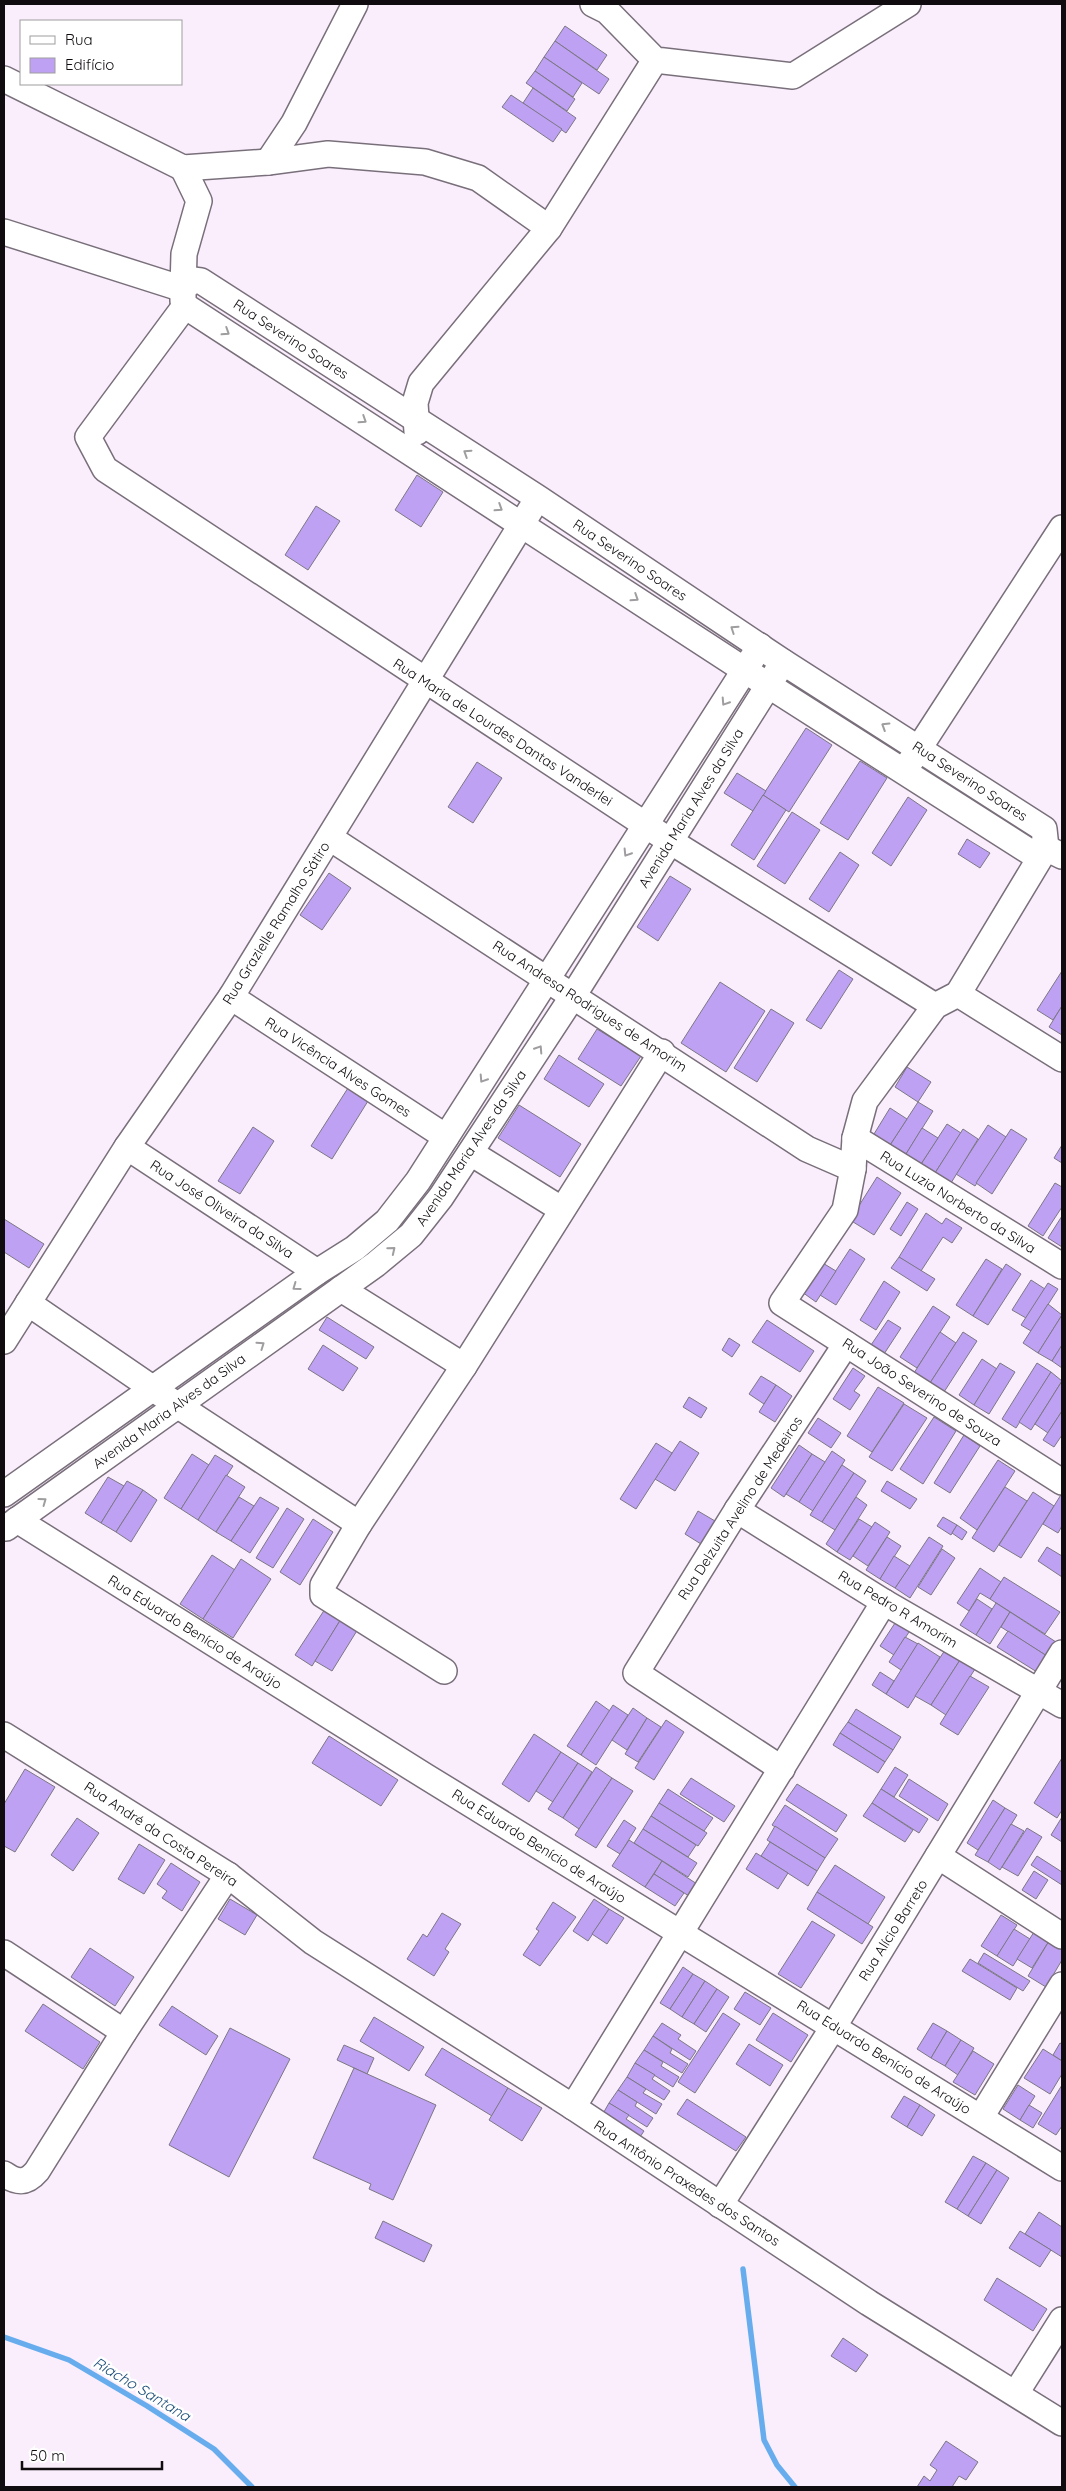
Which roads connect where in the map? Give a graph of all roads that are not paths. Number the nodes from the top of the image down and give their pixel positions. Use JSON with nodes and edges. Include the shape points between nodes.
{"nodes":[{"id":1,"x":355,"y":4,"type":"edge"},
{"id":2,"x":908,"y":4,"type":"edge"},
{"id":3,"x":603,"y":6,"type":"edge"},
{"id":4,"x":655,"y":60,"type":"junction"},
{"id":5,"x":8,"y":86,"type":"edge"},
{"id":6,"x":268,"y":162,"type":"junction"},
{"id":7,"x":183,"y":168,"type":"junction"},
{"id":8,"x":549,"y":228,"type":"junction"},
{"id":9,"x":4,"y":232,"type":"edge"},
{"id":10,"x":190,"y":292,"type":"junction"},
{"id":11,"x":417,"y":421,"type":"junction"},
{"id":12,"x":417,"y":455,"type":"junction"},
{"id":13,"x":538,"y":498,"type":"junction"},
{"id":14,"x":523,"y":524,"type":"junction"},
{"id":15,"x":1062,"y":528,"type":"edge"},
{"id":16,"x":1053,"y":564,"type":"edge"},
{"id":17,"x":760,"y":646,"type":"junction"},
{"id":18,"x":783,"y":662,"type":"junction"},
{"id":19,"x":746,"y":671,"type":"junction"},
{"id":20,"x":426,"y":682,"type":"junction"},
{"id":21,"x":769,"y":684,"type":"junction"},
{"id":22,"x":920,"y":748,"type":"junction"},
{"id":23,"x":904,"y":770,"type":"junction"},
{"id":24,"x":645,"y":824,"type":"junction"},
{"id":25,"x":330,"y":838,"type":"junction"},
{"id":26,"x":670,"y":841,"type":"junction"},
{"id":27,"x":1054,"y":852,"type":"edge"},
{"id":28,"x":548,"y":980,"type":"junction"},
{"id":29,"x":958,"y":994,"type":"junction"},
{"id":30,"x":573,"y":996,"type":"junction"},
{"id":31,"x":231,"y":997,"type":"junction"},
{"id":32,"x":935,"y":1006,"type":"junction"},
{"id":33,"x":662,"y":1052,"type":"junction"},
{"id":34,"x":1062,"y":1059,"type":"edge"},
{"id":35,"x":446,"y":1137,"type":"junction"},
{"id":36,"x":855,"y":1138,"type":"junction"},
{"id":37,"x":127,"y":1147,"type":"junction"},
{"id":38,"x":471,"y":1153,"type":"junction"},
{"id":39,"x":853,"y":1168,"type":"junction"},
{"id":40,"x":561,"y":1209,"type":"junction"},
{"id":41,"x":1062,"y":1266,"type":"edge"},
{"id":42,"x":317,"y":1272,"type":"junction"},
{"id":43,"x":341,"y":1289,"type":"junction"},
{"id":44,"x":28,"y":1303,"type":"junction"},
{"id":45,"x":4,"y":1341,"type":"edge"},
{"id":46,"x":846,"y":1344,"type":"junction"},
{"id":47,"x":464,"y":1366,"type":"junction"},
{"id":48,"x":154,"y":1389,"type":"junction"},
{"id":49,"x":177,"y":1405,"type":"junction"},
{"id":50,"x":1062,"y":1482,"type":"edge"},
{"id":51,"x":4,"y":1494,"type":"edge"},
{"id":52,"x":737,"y":1510,"type":"junction"},
{"id":53,"x":359,"y":1524,"type":"junction"},
{"id":54,"x":11,"y":1525,"type":"edge"},
{"id":55,"x":884,"y":1602,"type":"junction"},
{"id":56,"x":1062,"y":1653,"type":"edge"},
{"id":57,"x":444,"y":1671,"type":"dead end"},
{"id":58,"x":1039,"y":1691,"type":"junction"},
{"id":59,"x":1062,"y":1705,"type":"edge"},
{"id":60,"x":4,"y":1735,"type":"edge"},
{"id":61,"x":782,"y":1769,"type":"junction"},
{"id":62,"x":938,"y":1856,"type":"junction"},
{"id":63,"x":228,"y":1875,"type":"junction"},
{"id":64,"x":681,"y":1933,"type":"junction"},
{"id":65,"x":1062,"y":1936,"type":"edge"},
{"id":66,"x":312,"y":1942,"type":"joint"},
{"id":67,"x":4,"y":1953,"type":"edge"},
{"id":68,"x":1062,"y":1985,"type":"edge"},
{"id":69,"x":834,"y":2026,"type":"junction"},
{"id":70,"x":124,"y":2032,"type":"junction"},
{"id":71,"x":573,"y":2107,"type":"junction"},
{"id":72,"x":981,"y":2117,"type":"junction"},
{"id":73,"x":1062,"y":2168,"type":"edge"},
{"id":74,"x":4,"y":2174,"type":"edge"},
{"id":75,"x":720,"y":2205,"type":"junction"},
{"id":76,"x":1062,"y":2320,"type":"edge"},
{"id":77,"x":1016,"y":2393,"type":"junction"},
{"id":78,"x":1062,"y":2423,"type":"edge"}],
"edges":[{"from":1,"to":6,"type":"street","via":[[294,123]]},
{"from":2,"to":4,"type":"street","via":[[793,76]]},
{"from":3,"to":4,"type":"street"},
{"from":4,"to":8,"type":"street"},
{"from":5,"to":7,"type":"street"},
{"from":6,"to":7,"type":"street"},
{"from":6,"to":8,"type":"street","via":[[328,154],[425,162],[478,178]]},
{"from":7,"to":10,"type":"street","via":[[198,201],[184,254]]},
{"from":8,"to":11,"type":"street","via":[[421,384],[415,402]]},
{"from":9,"to":10,"type":"street"},
{"from":10,"to":11,"type":"street","name":"Rua Severino Soares"},
{"from":10,"to":12,"type":"street","name":"Rua Severino Soares","one_way":true},
{"from":10,"to":20,"type":"street","name":"Rua Maria de Lourdes Dantas Vanderlei","via":[[88,437],[105,469]]},
{"from":11,"to":12,"type":"street"},
{"from":13,"to":11,"type":"street","name":"Rua Severino Soares","one_way":true},
{"from":12,"to":14,"type":"street","name":"Rua Severino Soares","one_way":true},
{"from":13,"to":14,"type":"street","name":"Rua Grazielle Ramalho Sátiro"},
{"from":17,"to":13,"type":"street","name":"Rua Severino Soares","one_way":true},
{"from":14,"to":19,"type":"street","name":"Rua Severino Soares","one_way":true},
{"from":14,"to":20,"type":"street","name":"Rua Grazielle Ramalho Sátiro"},
{"from":15,"to":16,"type":"street"},
{"from":16,"to":22,"type":"street"},
{"from":17,"to":18,"type":"street","name":"Rua Severino Soares"},
{"from":17,"to":19,"type":"street","name":"Avenida Maria Alves da Silva"},
{"from":18,"to":21,"type":"street","name":"Avenida Maria Alves da Silva"},
{"from":22,"to":18,"type":"street","name":"Rua Severino Soares","one_way":true},
{"from":19,"to":21,"type":"street","name":"Rua Severino Soares"},
{"from":19,"to":24,"type":"street","name":"Avenida Maria Alves da Silva","one_way":true},
{"from":20,"to":24,"type":"street","name":"Rua Maria de Lourdes Dantas Vanderlei"},
{"from":20,"to":25,"type":"street","name":"Rua Grazielle Ramalho Sátiro"},
{"from":21,"to":23,"type":"street","name":"Rua Severino Soares"},
{"from":21,"to":26,"type":"street","name":"Avenida Maria Alves da Silva"},
{"from":22,"to":23,"type":"street"},
{"from":22,"to":27,"type":"street","name":"Rua Severino Soares","via":[[1044,829]]},
{"from":23,"to":27,"type":"street","name":"Rua Severino Soares","via":[[1030,852]]},
{"from":24,"to":26,"type":"street","name":"Rua Maria de Lourdes Dantas Vanderlei"},
{"from":24,"to":28,"type":"street","name":"Avenida Maria Alves da Silva","one_way":true},
{"from":25,"to":28,"type":"street","name":"Rua Andresa Rodrigues de Amorim"},
{"from":25,"to":31,"type":"street","name":"Rua Grazielle Ramalho Sátiro"},
{"from":26,"to":30,"type":"street","name":"Avenida Maria Alves da Silva"},
{"from":26,"to":32,"type":"street","name":"Rua Maria de Lourdes Dantas Vanderlei"},
{"from":27,"to":29,"type":"street"},
{"from":28,"to":30,"type":"street","name":"Rua Andresa Rodrigues de Amorim"},
{"from":28,"to":35,"type":"street","name":"Avenida Maria Alves da Silva","one_way":true},
{"from":29,"to":32,"type":"street"},
{"from":29,"to":34,"type":"street"},
{"from":30,"to":33,"type":"street","name":"Rua Andresa Rodrigues de Amorim"},
{"from":38,"to":30,"type":"street","name":"Avenida Maria Alves da Silva","one_way":true},
{"from":31,"to":35,"type":"street","name":"Rua Vicência Alves Gomes"},
{"from":31,"to":37,"type":"street","name":"Rua Grazielle Ramalho Sátiro"},
{"from":32,"to":36,"type":"street","via":[[865,1101]]},
{"from":33,"to":39,"type":"street","name":"Rua Andresa Rodrigues de Amorim","via":[[807,1149]]},
{"from":33,"to":40,"type":"street"},
{"from":35,"to":42,"type":"street","name":"Avenida Maria Alves da Silva","via":[[418,1181],[386,1220],[355,1248]]},
{"from":36,"to":39,"type":"street"},
{"from":36,"to":41,"type":"street","name":"Rua Luzia Norberto da Silva"},
{"from":37,"to":42,"type":"street","name":"Rua José Oliveira da Silva"},
{"from":37,"to":44,"type":"street","name":"Rua Grazielle Ramalho Sátiro"},
{"from":38,"to":40,"type":"street"},
{"from":43,"to":38,"type":"street","name":"Avenida Maria Alves da Silva","one_way":true,"via":[[411,1235]]},
{"from":39,"to":46,"type":"street","name":"Rua João Severino de Souza","via":[[845,1210],[782,1303]]},
{"from":40,"to":47,"type":"street"},
{"from":42,"to":48,"type":"street","name":"Avenida Maria Alves da Silva","one_way":true},
{"from":43,"to":47,"type":"street"},
{"from":49,"to":43,"type":"street","name":"Avenida Maria Alves da Silva","one_way":true},
{"from":44,"to":45,"type":"street","name":"Rua Grazielle Ramalho Sátiro"},
{"from":44,"to":48,"type":"street"},
{"from":46,"to":50,"type":"street","name":"Rua João Severino de Souza"},
{"from":46,"to":52,"type":"street","name":"Rua Delzuita Avelino de Medeiros"},
{"from":47,"to":53,"type":"street"},
{"from":48,"to":49,"type":"street"},
{"from":48,"to":51,"type":"street","name":"Avenida Maria Alves da Silva"},
{"from":49,"to":53,"type":"street"},
{"from":54,"to":49,"type":"street","name":"Avenida Maria Alves da Silva","one_way":true},
{"from":52,"to":55,"type":"street","name":"Rua Pedro R Amorim"},
{"from":52,"to":61,"type":"street","name":"Rua Delzuita Avelino de Medeiros","via":[[636,1673]]},
{"from":53,"to":57,"type":"street","via":[[323,1585],[323,1595]]},
{"from":54,"to":64,"type":"street","name":"Rua Eduardo Benício de Araújo"},
{"from":55,"to":58,"type":"street","name":"Rua Pedro R Amorim"},
{"from":55,"to":61,"type":"street"},
{"from":56,"to":58,"type":"street","name":"Rua Alício Barreto"},
{"from":58,"to":59,"type":"street","name":"Rua Pedro R Amorim"},
{"from":58,"to":62,"type":"street","name":"Rua Alício Barreto"},
{"from":60,"to":63,"type":"street","name":"Rua André da Costa Pereira"},
{"from":61,"to":64,"type":"street"},
{"from":62,"to":65,"type":"street"},
{"from":62,"to":69,"type":"street","name":"Rua Alício Barreto"},
{"from":63,"to":66,"type":"street","name":"Rua André da Costa Pereira"},
{"from":63,"to":70,"type":"street"},
{"from":64,"to":69,"type":"street","name":"Rua Eduardo Benício de Araújo"},
{"from":64,"to":71,"type":"street"},
{"from":66,"to":71,"type":"street","name":"Rua Antônio Praxedes dos Santos"},
{"from":67,"to":70,"type":"street"},
{"from":68,"to":72,"type":"street"},
{"from":69,"to":72,"type":"street","name":"Rua Eduardo Benício de Araújo"},
{"from":69,"to":75,"type":"street","name":"Rua Alício Barreto"},
{"from":70,"to":74,"type":"street","via":[[30,2179],[14,2181]]},
{"from":71,"to":75,"type":"street","name":"Rua Antônio Praxedes dos Santos"},
{"from":72,"to":73,"type":"street","name":"Rua Eduardo Benício de Araújo"},
{"from":75,"to":77,"type":"street","name":"Rua Antônio Praxedes dos Santos","via":[[869,2303]]},
{"from":76,"to":77,"type":"street"},
{"from":77,"to":78,"type":"street","name":"Rua Antônio Praxedes dos Santos"}]}
